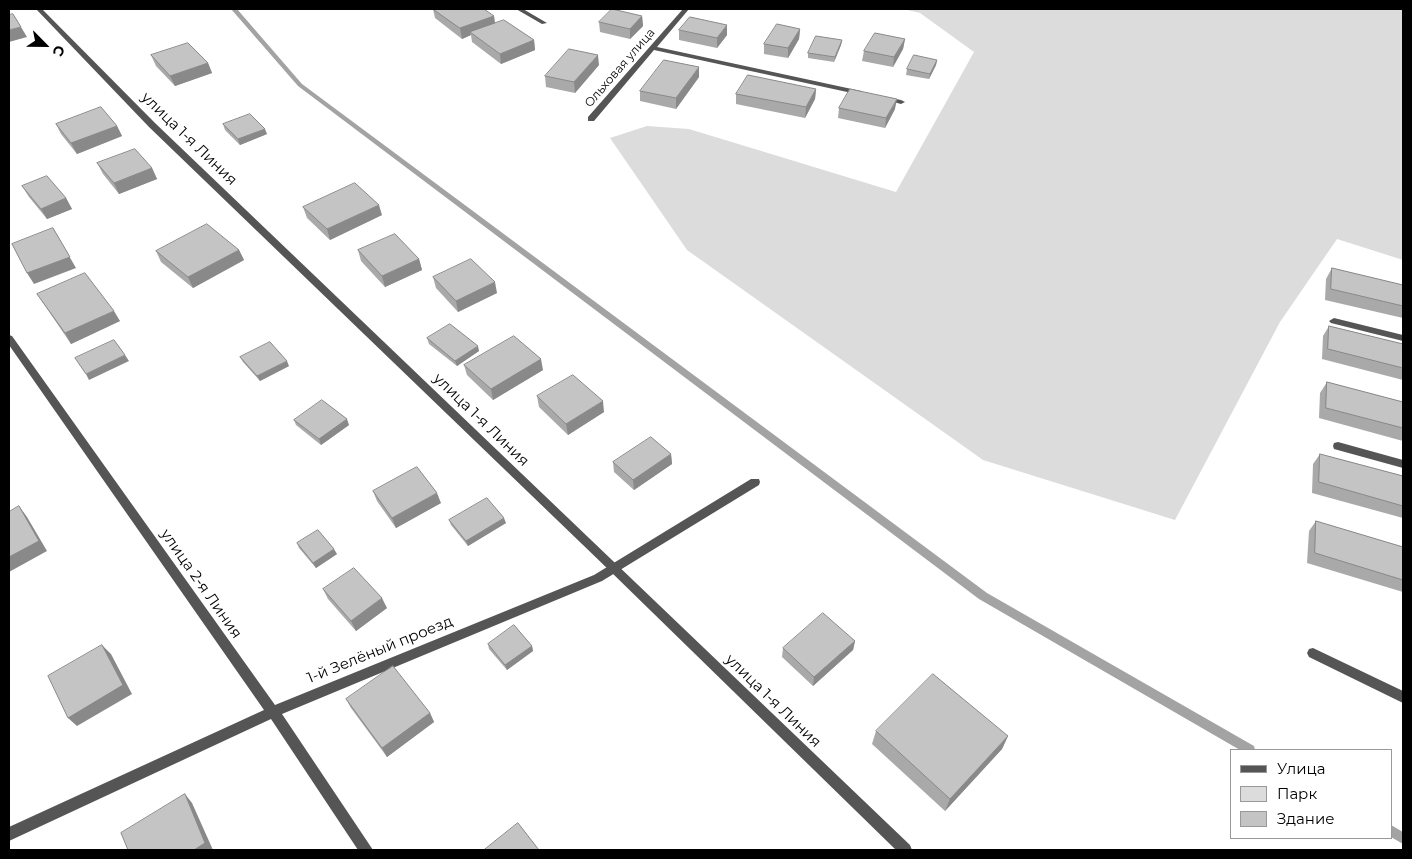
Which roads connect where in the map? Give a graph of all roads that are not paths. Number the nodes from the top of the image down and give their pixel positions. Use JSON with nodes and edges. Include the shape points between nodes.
{"nodes":[{"id":1,"x":39,"y":9,"type":"edge"},
{"id":2,"x":519,"y":9,"type":"edge"},
{"id":3,"x":686,"y":9,"type":"edge"},
{"id":4,"x":544,"y":23,"type":"dead end"},
{"id":5,"x":652,"y":48,"type":"junction"},
{"id":6,"x":901,"y":102,"type":"dead end"},
{"id":7,"x":591,"y":119,"type":"dead end"},
{"id":8,"x":1334,"y":321,"type":"dead end"},
{"id":9,"x":9,"y":338,"type":"edge"},
{"id":10,"x":1403,"y":338,"type":"edge"},
{"id":11,"x":1338,"y":446,"type":"dead end"},
{"id":12,"x":1403,"y":464,"type":"edge"},
{"id":13,"x":755,"y":482,"type":"dead end"},
{"id":14,"x":614,"y":568,"type":"junction"},
{"id":15,"x":1313,"y":653,"type":"dead end"},
{"id":16,"x":1403,"y":697,"type":"edge"},
{"id":17,"x":272,"y":712,"type":"junction"},
{"id":18,"x":9,"y":834,"type":"edge"},
{"id":19,"x":366,"y":850,"type":"edge"},
{"id":20,"x":905,"y":850,"type":"edge"}],
"edges":[{"from":1,"to":14,"type":"street","name":"улица 1-я Линия","via":[[152,125]]},
{"from":2,"to":4,"type":"street"},
{"from":3,"to":5,"type":"street","name":"Ольховая улица"},
{"from":5,"to":6,"type":"street"},
{"from":5,"to":7,"type":"street","name":"Ольховая улица"},
{"from":8,"to":10,"type":"street"},
{"from":9,"to":17,"type":"street","name":"улица 2-я Линия"},
{"from":11,"to":12,"type":"street"},
{"from":13,"to":14,"type":"street","name":"1-й Зелёный проезд"},
{"from":14,"to":17,"type":"street","name":"1-й Зелёный проезд","via":[[598,578]]},
{"from":14,"to":20,"type":"street","name":"улица 1-я Линия"},
{"from":15,"to":16,"type":"street"},
{"from":17,"to":18,"type":"street","name":"1-й Зелёный проезд"},
{"from":17,"to":19,"type":"street","name":"улица 2-я Линия"}]}
